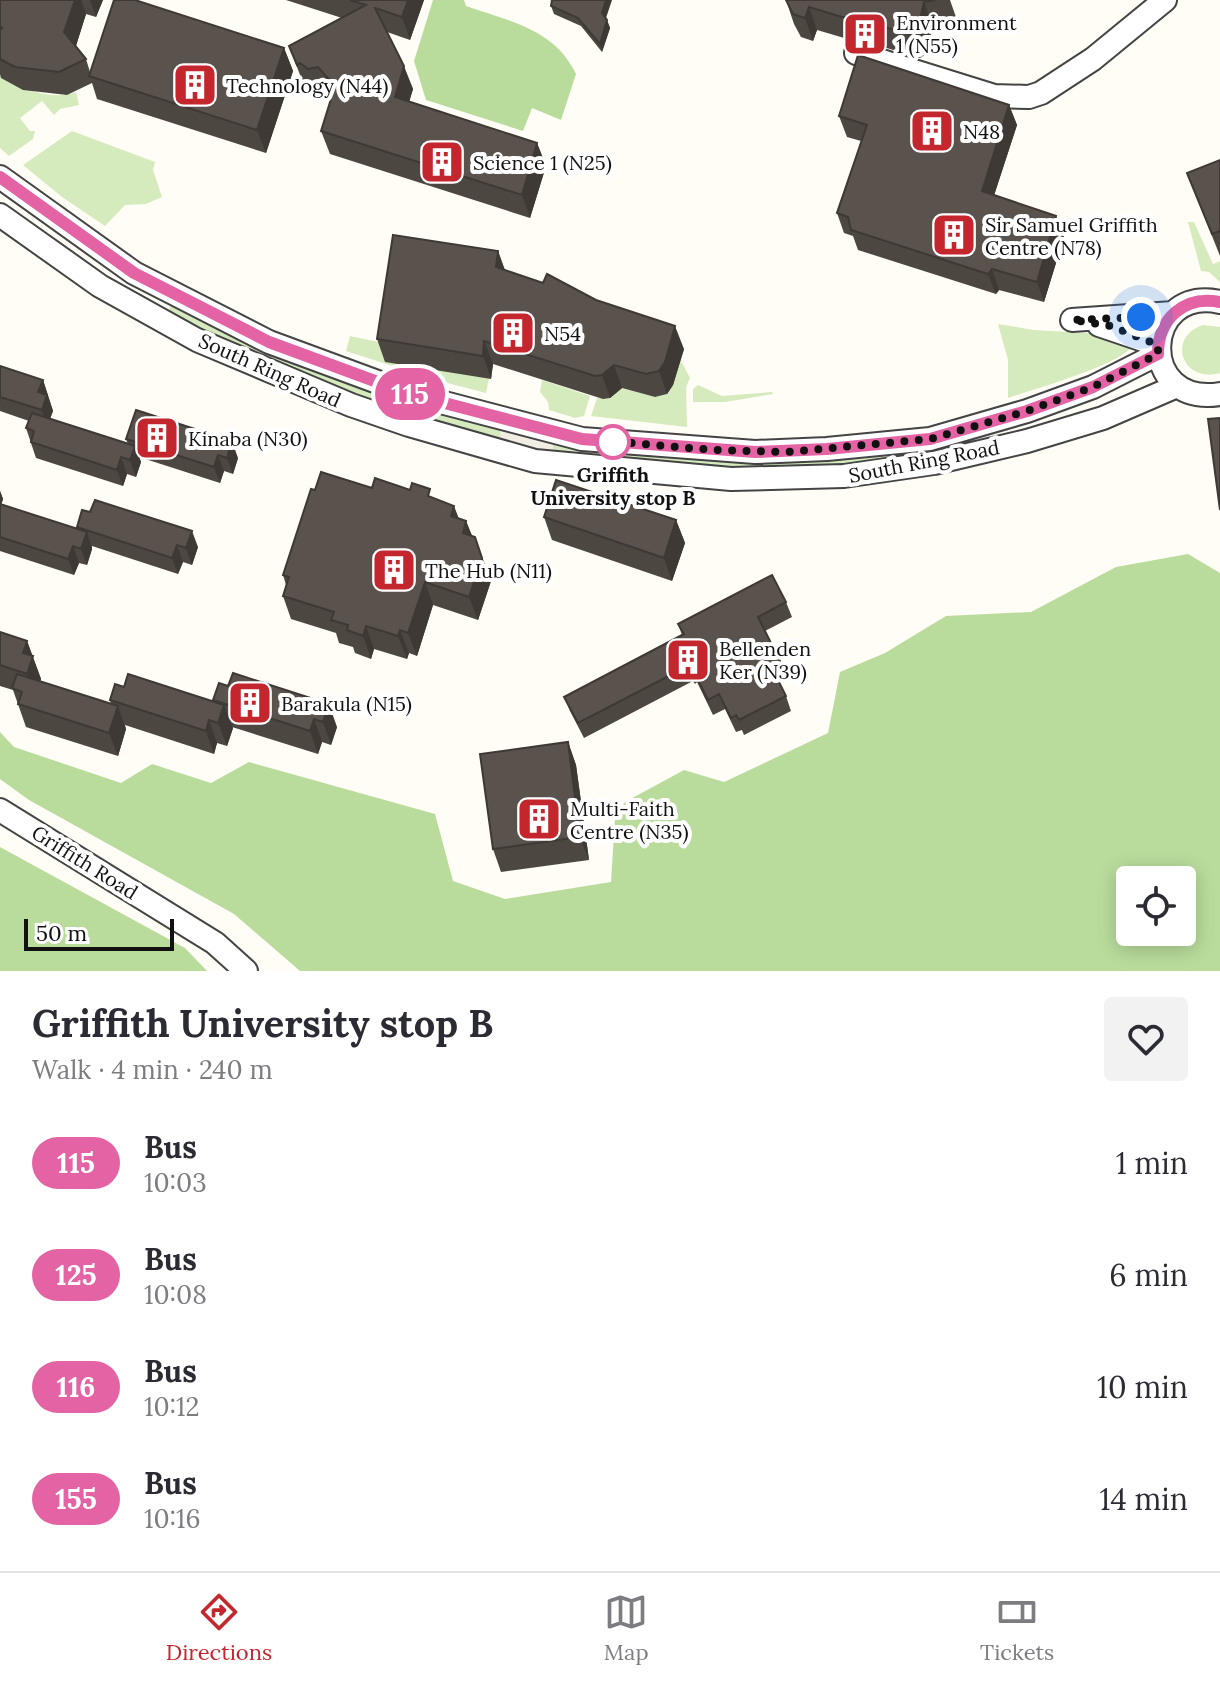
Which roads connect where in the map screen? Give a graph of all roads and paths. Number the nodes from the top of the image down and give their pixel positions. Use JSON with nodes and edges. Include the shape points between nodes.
{"nodes":[{"id":1,"x":1165,"y":0,"type":"edge"},
{"id":2,"x":856,"y":53,"type":"edge"},
{"id":3,"x":0,"y":177,"type":"edge"},
{"id":4,"x":0,"y":215,"type":"edge"},
{"id":5,"x":1220,"y":302,"type":"edge"},
{"id":6,"x":1173,"y":313,"type":"junction"},
{"id":7,"x":1158,"y":349,"type":"junction"},
{"id":8,"x":1177,"y":386,"type":"junction"},
{"id":9,"x":1220,"y":394,"type":"edge"},
{"id":10,"x":0,"y":810,"type":"edge"},
{"id":11,"x":246,"y":971,"type":"edge"}],
"edges":[{"from":1,"to":2,"type":"street","via":[[1093,59],[1029,97],[994,96]]},
{"from":3,"to":7,"type":"street","name":"South Ring Road","via":[[134,273],[269,342],[410,394],[582,439],[755,452],[930,439],[1093,387]]},
{"from":4,"to":8,"type":"street","name":"South Ring Road","via":[[100,286],[197,340],[351,405],[535,461],[731,479],[844,476],[934,463],[1027,441],[1103,418]]},
{"from":5,"to":6,"type":"street","via":[[1201,300]]},
{"from":6,"to":7,"type":"street","via":[[1160,333]]},
{"from":6,"to":7,"type":"street","via":[[1072,320],[1111,326]]},
{"from":7,"to":8,"type":"street","via":[[1162,366]]},
{"from":8,"to":9,"type":"street","via":[[1205,396]]},
{"from":10,"to":11,"type":"street","name":"Griffith Road","via":[[215,943]]}]}
